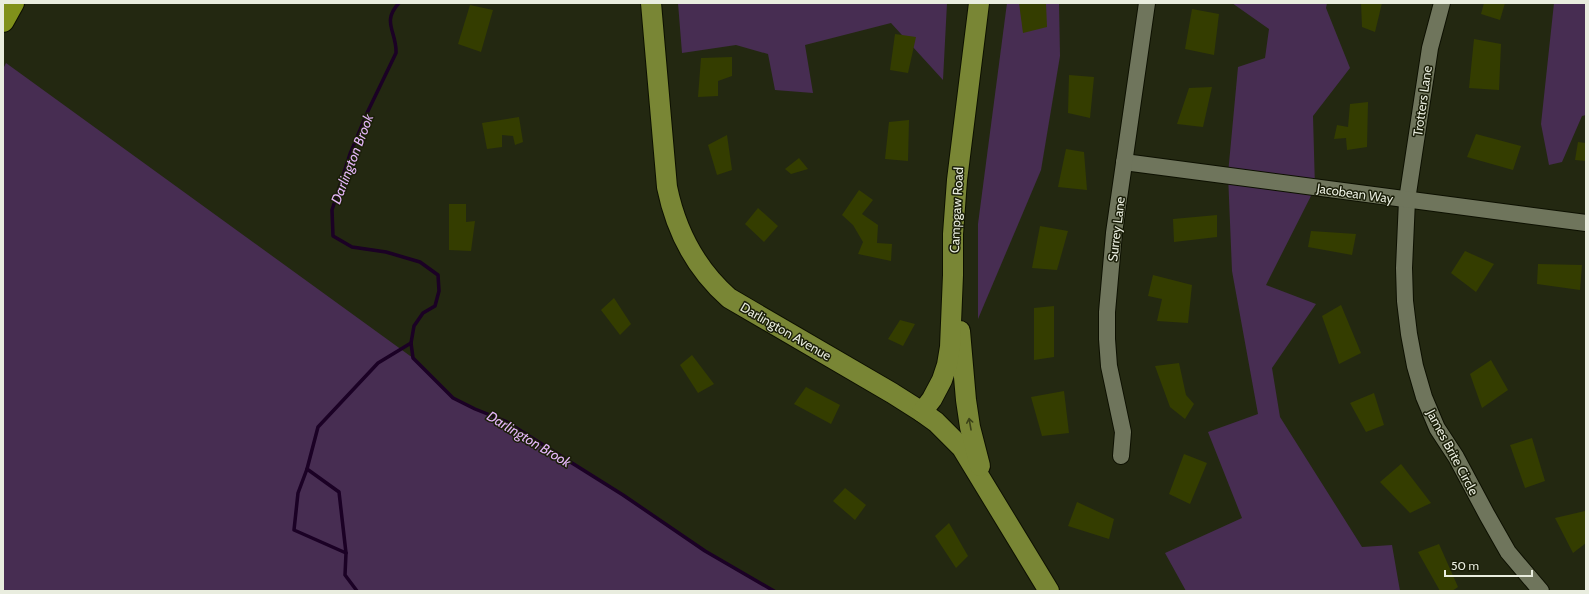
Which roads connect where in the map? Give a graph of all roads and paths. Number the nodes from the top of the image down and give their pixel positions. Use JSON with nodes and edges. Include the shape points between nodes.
{"nodes":[{"id":1,"x":13,"y":3,"type":"edge"},
{"id":2,"x":652,"y":3,"type":"edge"},
{"id":3,"x":979,"y":3,"type":"edge"},
{"id":4,"x":1147,"y":3,"type":"edge"},
{"id":5,"x":1442,"y":3,"type":"edge"},
{"id":6,"x":3,"y":21,"type":"edge"},
{"id":7,"x":1124,"y":162,"type":"junction"},
{"id":8,"x":1408,"y":200,"type":"junction"},
{"id":9,"x":1586,"y":223,"type":"edge"},
{"id":10,"x":954,"y":274,"type":"junction"},
{"id":11,"x":922,"y":412,"type":"junction"},
{"id":12,"x":1121,"y":456,"type":"dead end"},
{"id":13,"x":987,"y":489,"type":"junction"},
{"id":14,"x":1050,"y":591,"type":"edge"},
{"id":15,"x":1541,"y":591,"type":"edge"}],
"edges":[{"from":1,"to":6,"type":"highway"},
{"from":2,"to":11,"type":"main road","name":"Darlington Avenue","via":[[667,186],[678,228],[687,247],[715,285],[729,298]]},
{"from":3,"to":10,"type":"main road","name":"Campgaw Road","via":[[957,180],[953,234]]},
{"from":4,"to":7,"type":"street","name":"Surrey Lane"},
{"from":5,"to":8,"type":"street","name":"Trotters Lane","via":[[1430,48]]},
{"from":7,"to":8,"type":"street","name":"Jacobean Way"},
{"from":7,"to":12,"type":"street","name":"Surrey Lane","via":[[1114,232],[1107,312],[1109,366],[1123,432]]},
{"from":8,"to":9,"type":"street","name":"Jacobean Way"},
{"from":8,"to":15,"type":"street","name":"James Brite Circle","via":[[1405,301],[1408,334],[1424,397],[1437,428],[1456,457],[1508,552]]},
{"from":10,"to":11,"type":"main road","name":"Campgaw Road","via":[[947,366],[942,380]]},
{"from":13,"to":10,"type":"main road","one_way":true,"via":[[970,427]]},
{"from":11,"to":13,"type":"main road","name":"Darlington Avenue","via":[[962,448]]},
{"from":13,"to":14,"type":"main road","name":"Darlington Avenue"}]}
